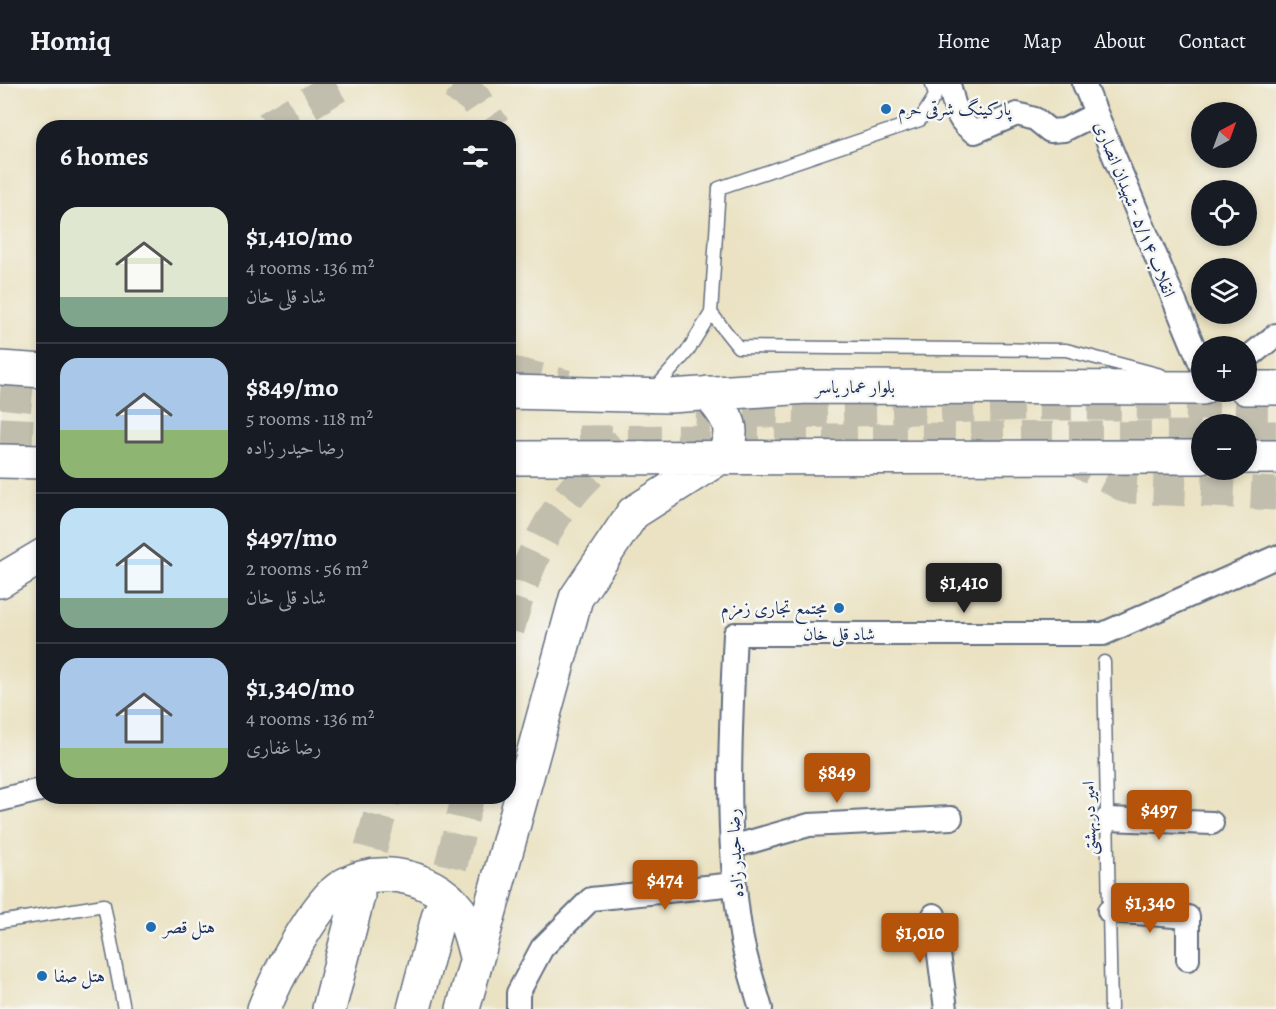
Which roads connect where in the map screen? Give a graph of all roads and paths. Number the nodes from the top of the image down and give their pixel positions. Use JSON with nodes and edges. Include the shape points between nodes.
{"nodes":[{"id":1,"x":932,"y":84,"type":"edge"},
{"id":2,"x":949,"y":84,"type":"edge"},
{"id":3,"x":1084,"y":84,"type":"edge"},
{"id":4,"x":1096,"y":114,"type":"junction"},
{"id":5,"x":711,"y":313,"type":"junction"},
{"id":6,"x":1276,"y":335,"type":"edge"},
{"id":7,"x":1191,"y":341,"type":"edge"},
{"id":8,"x":1257,"y":350,"type":"edge"},
{"id":9,"x":0,"y":368,"type":"edge"},
{"id":10,"x":36,"y":370,"type":"edge"},
{"id":11,"x":1191,"y":384,"type":"edge"},
{"id":12,"x":1191,"y":387,"type":"edge"},
{"id":13,"x":1257,"y":388,"type":"edge"},
{"id":14,"x":1276,"y":388,"type":"edge"},
{"id":15,"x":516,"y":392,"type":"edge"},
{"id":16,"x":708,"y":393,"type":"junction"},
{"id":17,"x":649,"y":395,"type":"junction"},
{"id":18,"x":721,"y":457,"type":"junction"},
{"id":19,"x":1191,"y":457,"type":"edge"},
{"id":20,"x":1257,"y":457,"type":"edge"},
{"id":21,"x":1276,"y":457,"type":"edge"},
{"id":22,"x":516,"y":458,"type":"edge"},
{"id":23,"x":0,"y":461,"type":"edge"},
{"id":24,"x":36,"y":462,"type":"edge"},
{"id":25,"x":1276,"y":557,"type":"edge"},
{"id":26,"x":36,"y":560,"type":"edge"},
{"id":27,"x":0,"y":581,"type":"edge"},
{"id":28,"x":1104,"y":662,"type":"dead end"},
{"id":29,"x":732,"y":694,"type":"joint"},
{"id":30,"x":36,"y":791,"type":"edge"},
{"id":31,"x":0,"y":800,"type":"edge"},
{"id":32,"x":951,"y":818,"type":"dead end"},
{"id":33,"x":1107,"y":819,"type":"junction"},
{"id":34,"x":1212,"y":823,"type":"dead end"},
{"id":35,"x":732,"y":847,"type":"junction"},
{"id":36,"x":735,"y":884,"type":"junction"},
{"id":37,"x":358,"y":896,"type":"tunnel mouth"},
{"id":38,"x":1109,"y":911,"type":"junction"},
{"id":39,"x":440,"y":914,"type":"tunnel mouth"},
{"id":40,"x":934,"y":915,"type":"dead end"},
{"id":41,"x":0,"y":922,"type":"edge"},
{"id":42,"x":476,"y":957,"type":"junction"},
{"id":43,"x":1188,"y":959,"type":"dead end"},
{"id":44,"x":124,"y":1009,"type":"edge"},
{"id":45,"x":264,"y":1009,"type":"edge"},
{"id":46,"x":329,"y":1009,"type":"edge"},
{"id":47,"x":414,"y":1009,"type":"edge"},
{"id":48,"x":463,"y":1009,"type":"edge"},
{"id":49,"x":518,"y":1009,"type":"edge"},
{"id":50,"x":761,"y":1009,"type":"edge"},
{"id":51,"x":946,"y":1009,"type":"edge"},
{"id":52,"x":1111,"y":1009,"type":"edge"}],
"edges":[{"from":1,"to":5,"type":"lane","via":[[935,96],[920,120],[719,188]]},
{"from":2,"to":4,"type":"street","via":[[964,127],[975,132],[1017,114],[1035,119],[1050,130],[1064,130]]},
{"from":3,"to":4,"type":"street","name":"انقلاب ۵/۱۴ - شهیدان انصاری"},
{"from":4,"to":7,"type":"street","name":"انقلاب ۵/۱۴ - شهیدان انصاری"},
{"from":5,"to":11,"type":"lane","via":[[738,347],[1066,350]]},
{"from":5,"to":17,"type":"lane","via":[[687,352]]},
{"from":6,"to":8,"type":"street"},
{"from":9,"to":10,"type":"main road"},
{"from":12,"to":16,"type":"main road","name":"بلوار عمار یاسر","via":[[807,387]]},
{"from":13,"to":14,"type":"main road"},
{"from":15,"to":17,"type":"main road","name":"بلوار عمار یاسر"},
{"from":16,"to":17,"type":"main road","name":"بلوار عمار یاسر"},
{"from":16,"to":18,"type":"main road","via":[[728,417],[731,434]]},
{"from":18,"to":19,"type":"main road"},
{"from":18,"to":22,"type":"main road"},
{"from":18,"to":42,"type":"main road","via":[[633,513],[576,598]]},
{"from":20,"to":21,"type":"main road"},
{"from":23,"to":24,"type":"main road"},
{"from":25,"to":29,"type":"street","name":"شاد قلی خان","via":[[1103,634],[735,634]]},
{"from":26,"to":27,"type":"main road"},
{"from":28,"to":33,"type":"lane","name":"امیر دربهشتی"},
{"from":29,"to":35,"type":"street","name":"رضا حیدر زاده"},
{"from":30,"to":31,"type":"street"},
{"from":32,"to":35,"type":"street","via":[[809,825]]},
{"from":33,"to":34,"type":"street"},
{"from":33,"to":38,"type":"lane","name":"امیر دربهشتی"},
{"from":35,"to":36,"type":"street","name":"رضا حیدر زاده"},
{"from":36,"to":49,"type":"street","via":[[591,899],[542,948],[518,993]]},
{"from":36,"to":50,"type":"street","name":"رضا حیدر زاده","via":[[741,936]]},
{"from":37,"to":46,"type":"main road"},
{"from":38,"to":43,"type":"street","via":[[1188,917]]},
{"from":38,"to":52,"type":"lane","name":"امیر دربهشتی"},
{"from":39,"to":47,"type":"main road"},
{"from":40,"to":51,"type":"street"},
{"from":41,"to":44,"type":"lane","via":[[104,905]]},
{"from":42,"to":45,"type":"main road","via":[[459,910],[434,887],[393,873],[360,877],[333,894],[307,929]]},
{"from":42,"to":48,"type":"main road"}]}
